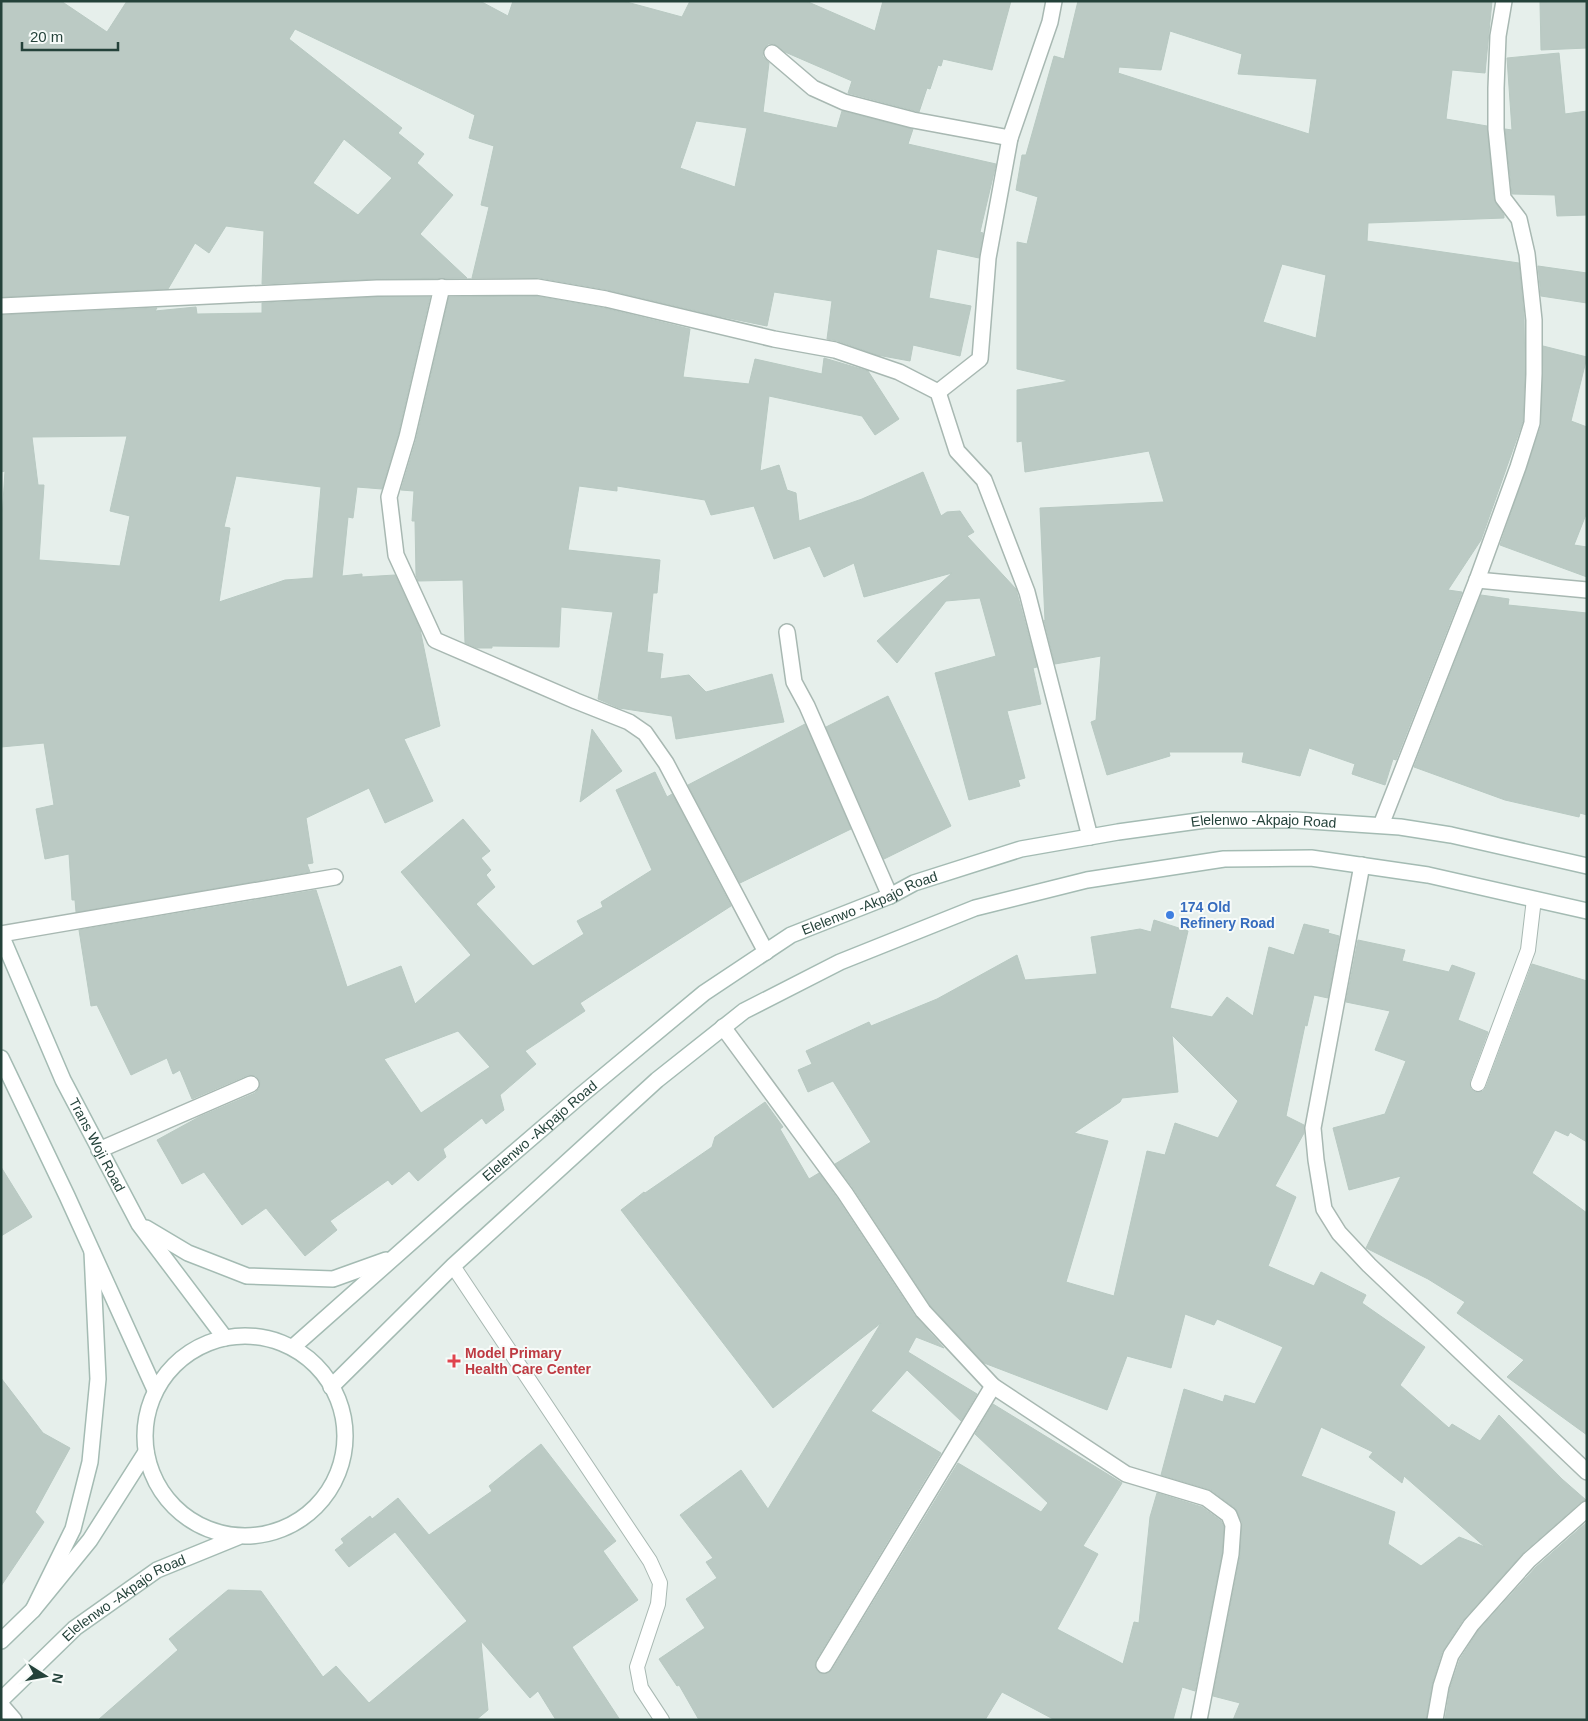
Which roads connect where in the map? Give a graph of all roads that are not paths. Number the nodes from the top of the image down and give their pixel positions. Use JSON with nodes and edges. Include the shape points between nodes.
{"nodes":[{"id":1,"x":1054,"y":1,"type":"edge"},
{"id":2,"x":1504,"y":1,"type":"edge"},
{"id":3,"x":772,"y":53,"type":"dead end"},
{"id":4,"x":1010,"y":138,"type":"junction"},
{"id":5,"x":442,"y":287,"type":"junction"},
{"id":6,"x":1,"y":306,"type":"edge"},
{"id":7,"x":938,"y":392,"type":"junction"},
{"id":8,"x":1477,"y":580,"type":"junction"},
{"id":9,"x":1587,"y":590,"type":"edge"},
{"id":10,"x":787,"y":632,"type":"dead end"},
{"id":11,"x":1380,"y":825,"type":"junction"},
{"id":12,"x":1090,"y":837,"type":"junction"},
{"id":13,"x":1362,"y":865,"type":"junction"},
{"id":14,"x":1587,"y":866,"type":"edge"},
{"id":15,"x":335,"y":877,"type":"dead end"},
{"id":16,"x":890,"y":896,"type":"junction"},
{"id":17,"x":1534,"y":899,"type":"junction"},
{"id":18,"x":1587,"y":910,"type":"edge"},
{"id":19,"x":1,"y":935,"type":"edge"},
{"id":20,"x":766,"y":952,"type":"junction"},
{"id":21,"x":724,"y":1027,"type":"junction"},
{"id":22,"x":1,"y":1058,"type":"edge"},
{"id":23,"x":250,"y":1084,"type":"dead end"},
{"id":24,"x":1478,"y":1084,"type":"dead end"},
{"id":25,"x":99,"y":1150,"type":"junction"},
{"id":26,"x":139,"y":1224,"type":"junction"},
{"id":27,"x":92,"y":1252,"type":"junction"},
{"id":28,"x":392,"y":1258,"type":"junction"},
{"id":29,"x":453,"y":1266,"type":"junction"},
{"id":30,"x":225,"y":1338,"type":"junction"},
{"id":31,"x":293,"y":1348,"type":"junction"},
{"id":32,"x":993,"y":1386,"type":"junction"},
{"id":33,"x":331,"y":1387,"type":"junction"},
{"id":34,"x":155,"y":1390,"type":"junction"},
{"id":35,"x":146,"y":1452,"type":"junction"},
{"id":36,"x":1587,"y":1472,"type":"edge"},
{"id":37,"x":1587,"y":1509,"type":"edge"},
{"id":38,"x":238,"y":1537,"type":"junction"},
{"id":39,"x":32,"y":1610,"type":"junction"},
{"id":40,"x":1,"y":1641,"type":"edge"},
{"id":41,"x":824,"y":1665,"type":"dead end"},
{"id":42,"x":1,"y":1700,"type":"edge"},
{"id":43,"x":1,"y":1705,"type":"edge"},
{"id":44,"x":14,"y":1720,"type":"edge"},
{"id":45,"x":662,"y":1720,"type":"edge"},
{"id":46,"x":1199,"y":1720,"type":"edge"},
{"id":47,"x":1435,"y":1720,"type":"edge"}],
"edges":[{"from":1,"to":4,"type":"street","via":[[1050,22]]},
{"from":2,"to":8,"type":"street","via":[[1498,36],[1496,129],[1502,198],[1519,219],[1527,254],[1534,320],[1532,422]]},
{"from":3,"to":4,"type":"street","via":[[813,88],[844,102],[914,120]]},
{"from":4,"to":7,"type":"street","via":[[988,258],[980,359]]},
{"from":5,"to":6,"type":"street"},
{"from":5,"to":7,"type":"street","via":[[538,288],[606,299],[774,340],[836,350],[899,372]]},
{"from":5,"to":20,"type":"street","via":[[407,437],[388,497],[396,556],[435,640],[629,722],[645,734],[666,763]]},
{"from":7,"to":12,"type":"street","via":[[957,451],[984,480],[1027,592]]},
{"from":8,"to":9,"type":"street"},
{"from":8,"to":11,"type":"street"},
{"from":10,"to":16,"type":"street","via":[[794,682]]},
{"from":11,"to":12,"type":"street","name":"Elelenwo -Akpajo Road","via":[[1295,820],[1205,820]]},
{"from":11,"to":14,"type":"street","name":"Elelenwo -Akpajo Road","via":[[1451,835]]},
{"from":12,"to":16,"type":"street","name":"Elelenwo -Akpajo Road","via":[[1021,849],[914,884]]},
{"from":13,"to":17,"type":"street","via":[[1428,875]]},
{"from":13,"to":21,"type":"street","via":[[1311,858],[1224,858],[1087,880],[975,908],[840,962],[744,1011]]},
{"from":13,"to":36,"type":"street","via":[[1313,1128],[1324,1209],[1339,1232],[1369,1264]]},
{"from":15,"to":19,"type":"street"},
{"from":16,"to":20,"type":"street","name":"Elelenwo -Akpajo Road","via":[[791,935]]},
{"from":17,"to":18,"type":"street"},
{"from":17,"to":24,"type":"lane","via":[[1528,950]]},
{"from":19,"to":25,"type":"street","name":"Trans Woji Road","via":[[63,1080]]},
{"from":20,"to":28,"type":"street","name":"Elelenwo -Akpajo Road","via":[[704,993]]},
{"from":21,"to":29,"type":"street","via":[[657,1080]]},
{"from":21,"to":32,"type":"street","via":[[845,1193],[923,1311]]},
{"from":22,"to":27,"type":"street"},
{"from":23,"to":25,"type":"street"},
{"from":25,"to":26,"type":"street","name":"Trans Woji Road"},
{"from":26,"to":28,"type":"street","via":[[188,1254],[247,1276],[333,1278]]},
{"from":26,"to":30,"type":"street","name":"Trans Woji Road"},
{"from":27,"to":34,"type":"street"},
{"from":27,"to":39,"type":"street","via":[[98,1379],[90,1462],[73,1529]]},
{"from":28,"to":31,"type":"street","name":"Elelenwo -Akpajo Road"},
{"from":29,"to":33,"type":"street"},
{"from":29,"to":45,"type":"lane","via":[[650,1561],[660,1584],[658,1604],[637,1667],[641,1688]]},
{"from":30,"to":31,"type":"street","via":[[263,1337]]},
{"from":30,"to":34,"type":"street","via":[[200,1345],[174,1364]]},
{"from":31,"to":33,"type":"street","via":[[318,1367]]},
{"from":32,"to":41,"type":"street"},
{"from":32,"to":46,"type":"street","via":[[1126,1474],[1206,1498],[1229,1515],[1233,1525],[1231,1554]]},
{"from":33,"to":38,"type":"street","via":[[337,1396],[345,1429],[341,1463],[326,1494],[302,1518],[272,1533]]},
{"from":34,"to":35,"type":"street","via":[[146,1420]]},
{"from":35,"to":38,"type":"street","via":[[156,1483],[176,1510],[205,1529]]},
{"from":35,"to":39,"type":"street","via":[[90,1540]]},
{"from":37,"to":47,"type":"street","via":[[1529,1560],[1471,1624],[1451,1655]]},
{"from":38,"to":42,"type":"street","name":"Elelenwo -Akpajo Road","via":[[157,1570],[75,1628]]},
{"from":39,"to":40,"type":"street"},
{"from":43,"to":44,"type":"street"}]}
